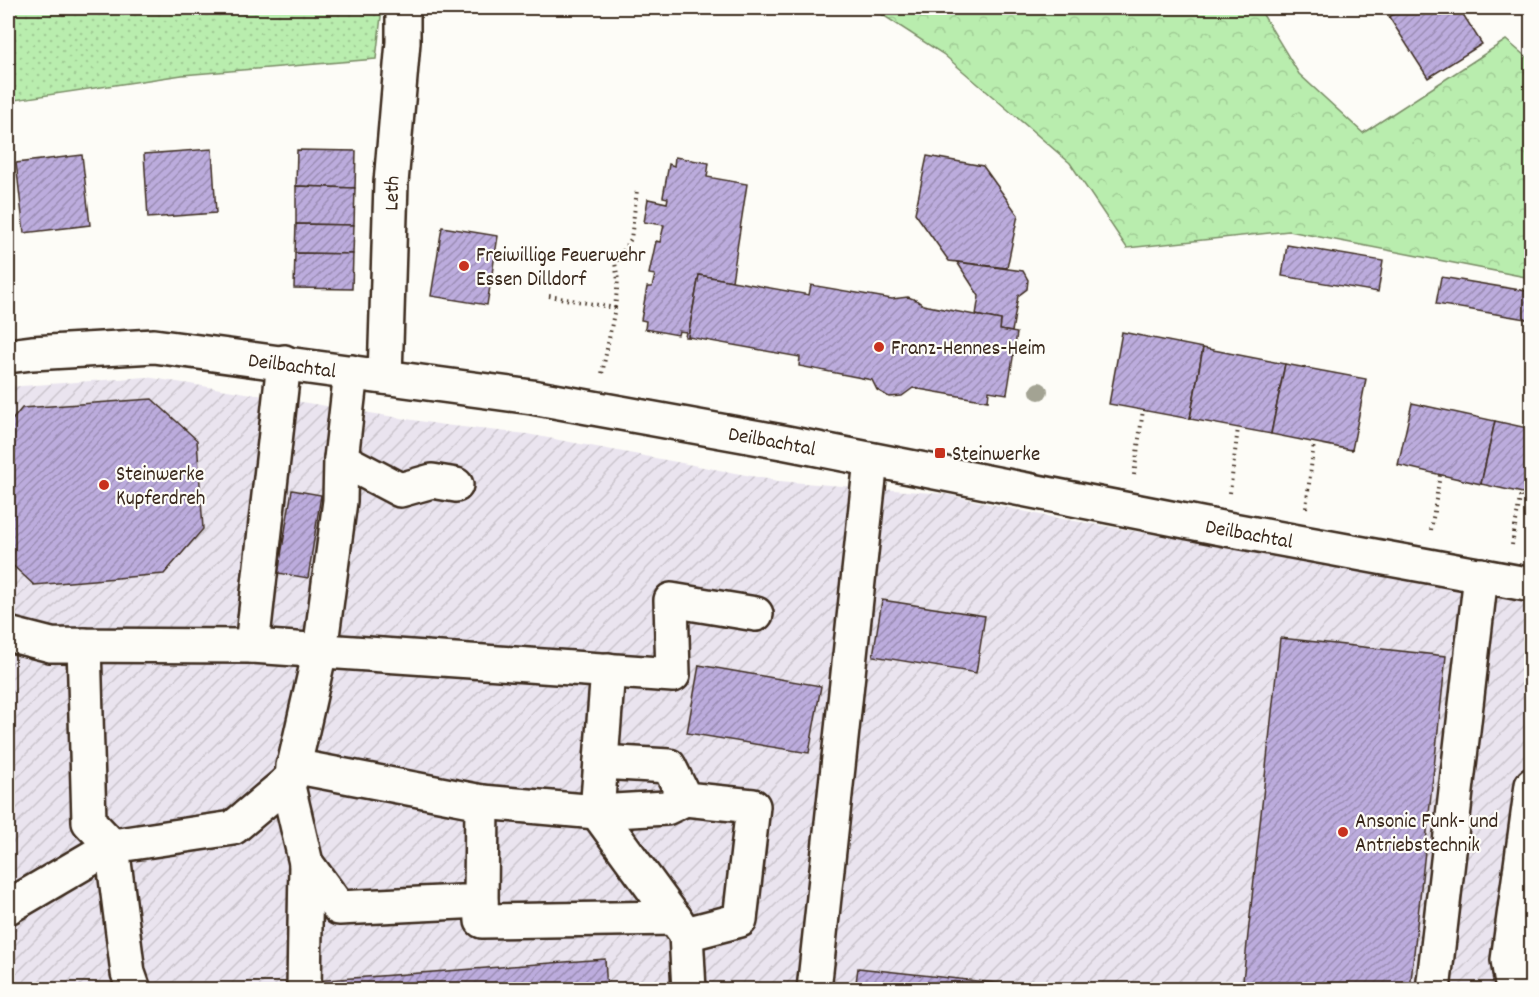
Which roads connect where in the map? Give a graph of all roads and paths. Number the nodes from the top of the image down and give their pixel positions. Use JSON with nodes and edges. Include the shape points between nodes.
{"nodes":[{"id":1,"x":403,"y":8,"type":"edge"},
{"id":2,"x":637,"y":190,"type":"dead end"},
{"id":3,"x":549,"y":296,"type":"dead end"},
{"id":4,"x":615,"y":308,"type":"junction"},
{"id":5,"x":8,"y":356,"type":"edge"},
{"id":6,"x":284,"y":362,"type":"junction"},
{"id":7,"x":351,"y":372,"type":"junction"},
{"id":8,"x":385,"y":377,"type":"junction"},
{"id":9,"x":596,"y":408,"type":"junction"},
{"id":10,"x":1143,"y":410,"type":"dead end"},
{"id":11,"x":1238,"y":428,"type":"dead end"},
{"id":12,"x":1314,"y":443,"type":"dead end"},
{"id":13,"x":341,"y":459,"type":"junction"},
{"id":14,"x":871,"y":460,"type":"junction"},
{"id":15,"x":1440,"y":475,"type":"dead end"},
{"id":16,"x":456,"y":485,"type":"dead end"},
{"id":17,"x":1521,"y":492,"type":"dead end"},
{"id":18,"x":1130,"y":510,"type":"junction"},
{"id":19,"x":1226,"y":529,"type":"junction"},
{"id":20,"x":1301,"y":542,"type":"junction"},
{"id":21,"x":1426,"y":565,"type":"junction"},
{"id":22,"x":1506,"y":580,"type":"edge"},
{"id":23,"x":756,"y":614,"type":"dead end"},
{"id":24,"x":8,"y":634,"type":"edge"},
{"id":25,"x":84,"y":645,"type":"junction"},
{"id":26,"x":252,"y":646,"type":"junction"},
{"id":27,"x":320,"y":651,"type":"junction"},
{"id":28,"x":608,"y":670,"type":"junction"},
{"id":29,"x":601,"y":762,"type":"junction"},
{"id":30,"x":290,"y":774,"type":"junction"},
{"id":31,"x":1532,"y":785,"type":"edge"},
{"id":32,"x":685,"y":799,"type":"junction"},
{"id":33,"x":482,"y":802,"type":"junction"},
{"id":34,"x":597,"y":812,"type":"junction"},
{"id":35,"x":112,"y":846,"type":"junction"},
{"id":36,"x":306,"y":863,"type":"junction"},
{"id":37,"x":481,"y":901,"type":"junction"},
{"id":38,"x":8,"y":907,"type":"edge"},
{"id":39,"x":680,"y":926,"type":"junction"},
{"id":40,"x":134,"y":990,"type":"edge"},
{"id":41,"x":304,"y":990,"type":"edge"},
{"id":42,"x":689,"y":990,"type":"edge"},
{"id":43,"x":813,"y":990,"type":"edge"},
{"id":44,"x":1433,"y":990,"type":"edge"},
{"id":45,"x":1513,"y":990,"type":"edge"}],
"edges":[{"from":1,"to":8,"type":"street","name":"Leth","via":[[391,183]]},
{"from":2,"to":4,"type":"path","via":[[631,239],[615,264]]},
{"from":3,"to":4,"type":"path"},
{"from":4,"to":9,"type":"path"},
{"from":5,"to":6,"type":"street","name":"Deilbachtal","via":[[154,345]]},
{"from":6,"to":7,"type":"street","name":"Deilbachtal"},
{"from":6,"to":26,"type":"street"},
{"from":7,"to":8,"type":"street","name":"Deilbachtal"},
{"from":7,"to":13,"type":"street"},
{"from":8,"to":9,"type":"street","name":"Deilbachtal"},
{"from":9,"to":14,"type":"street","name":"Deilbachtal"},
{"from":10,"to":18,"type":"path"},
{"from":11,"to":19,"type":"path"},
{"from":12,"to":20,"type":"path"},
{"from":13,"to":16,"type":"street","via":[[400,490],[432,481]]},
{"from":13,"to":27,"type":"street","via":[[340,501]]},
{"from":14,"to":18,"type":"street","name":"Deilbachtal"},
{"from":14,"to":43,"type":"street"},
{"from":15,"to":21,"type":"path"},
{"from":17,"to":22,"type":"path"},
{"from":18,"to":19,"type":"street","name":"Deilbachtal"},
{"from":19,"to":20,"type":"street","name":"Deilbachtal"},
{"from":20,"to":21,"type":"street","name":"Deilbachtal"},
{"from":21,"to":22,"type":"street","name":"Deilbachtal"},
{"from":22,"to":44,"type":"street"},
{"from":23,"to":28,"type":"street","via":[[671,600],[673,675]]},
{"from":24,"to":25,"type":"street","via":[[51,645]]},
{"from":25,"to":26,"type":"street"},
{"from":25,"to":35,"type":"street","via":[[89,822]]},
{"from":26,"to":27,"type":"street"},
{"from":27,"to":28,"type":"street"},
{"from":27,"to":30,"type":"street"},
{"from":28,"to":29,"type":"street"},
{"from":29,"to":32,"type":"street","via":[[669,766]]},
{"from":29,"to":34,"type":"street"},
{"from":30,"to":33,"type":"street"},
{"from":30,"to":35,"type":"street","via":[[233,828]]},
{"from":30,"to":36,"type":"street"},
{"from":31,"to":45,"type":"street","via":[[1508,960]]},
{"from":32,"to":34,"type":"street","via":[[666,808]]},
{"from":32,"to":39,"type":"street","via":[[753,806],[740,920]]},
{"from":33,"to":34,"type":"street"},
{"from":33,"to":37,"type":"street"},
{"from":34,"to":39,"type":"street"},
{"from":35,"to":38,"type":"street"},
{"from":35,"to":40,"type":"street","via":[[128,973]]},
{"from":36,"to":37,"type":"street","via":[[339,908]]},
{"from":36,"to":41,"type":"street"},
{"from":37,"to":39,"type":"street","via":[[482,921]]},
{"from":39,"to":42,"type":"street"}]}
